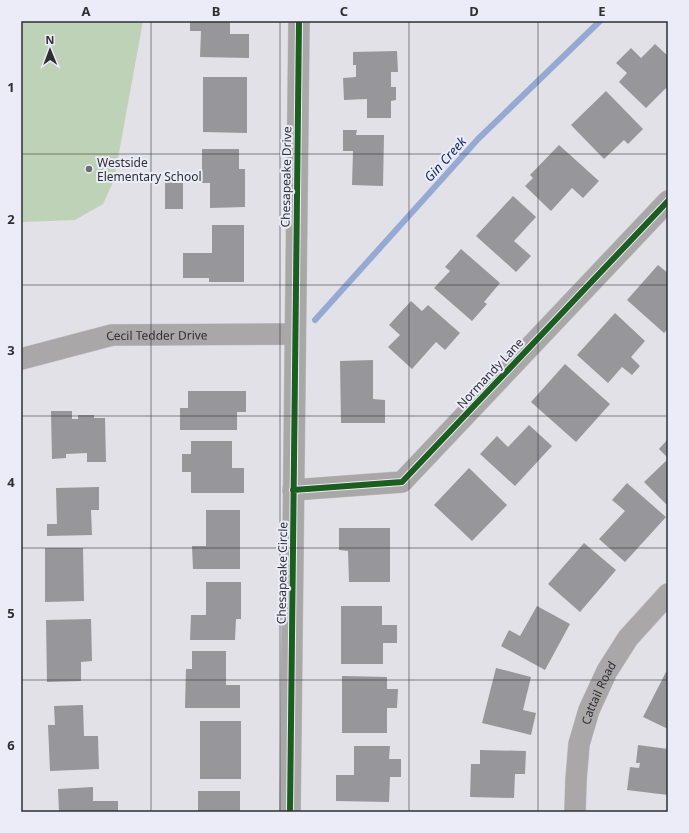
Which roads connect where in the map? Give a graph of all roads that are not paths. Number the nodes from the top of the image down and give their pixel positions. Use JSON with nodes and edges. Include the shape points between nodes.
{"nodes":[{"id":1,"x":300,"y":21,"type":"edge"},
{"id":2,"x":668,"y":201,"type":"edge"},
{"id":3,"x":295,"y":334,"type":"junction"},
{"id":4,"x":21,"y":359,"type":"edge"},
{"id":5,"x":293,"y":490,"type":"junction"},
{"id":6,"x":668,"y":594,"type":"edge"},
{"id":7,"x":290,"y":812,"type":"edge"},
{"id":8,"x":575,"y":812,"type":"edge"}],
"edges":[{"from":1,"to":3,"type":"street","name":"Chesapeake Drive"},
{"from":2,"to":5,"type":"street","name":"Normandy Lane","via":[[402,482]]},
{"from":3,"to":4,"type":"street","name":"Cecil Tedder Drive","via":[[112,335]]},
{"from":3,"to":5,"type":"street","name":"Chesapeake Circle"},
{"from":5,"to":7,"type":"street","name":"Chesapeake Circle"},
{"from":6,"to":8,"type":"street","name":"Cattail Road","via":[[628,638],[607,671],[589,710],[579,744]]}]}
